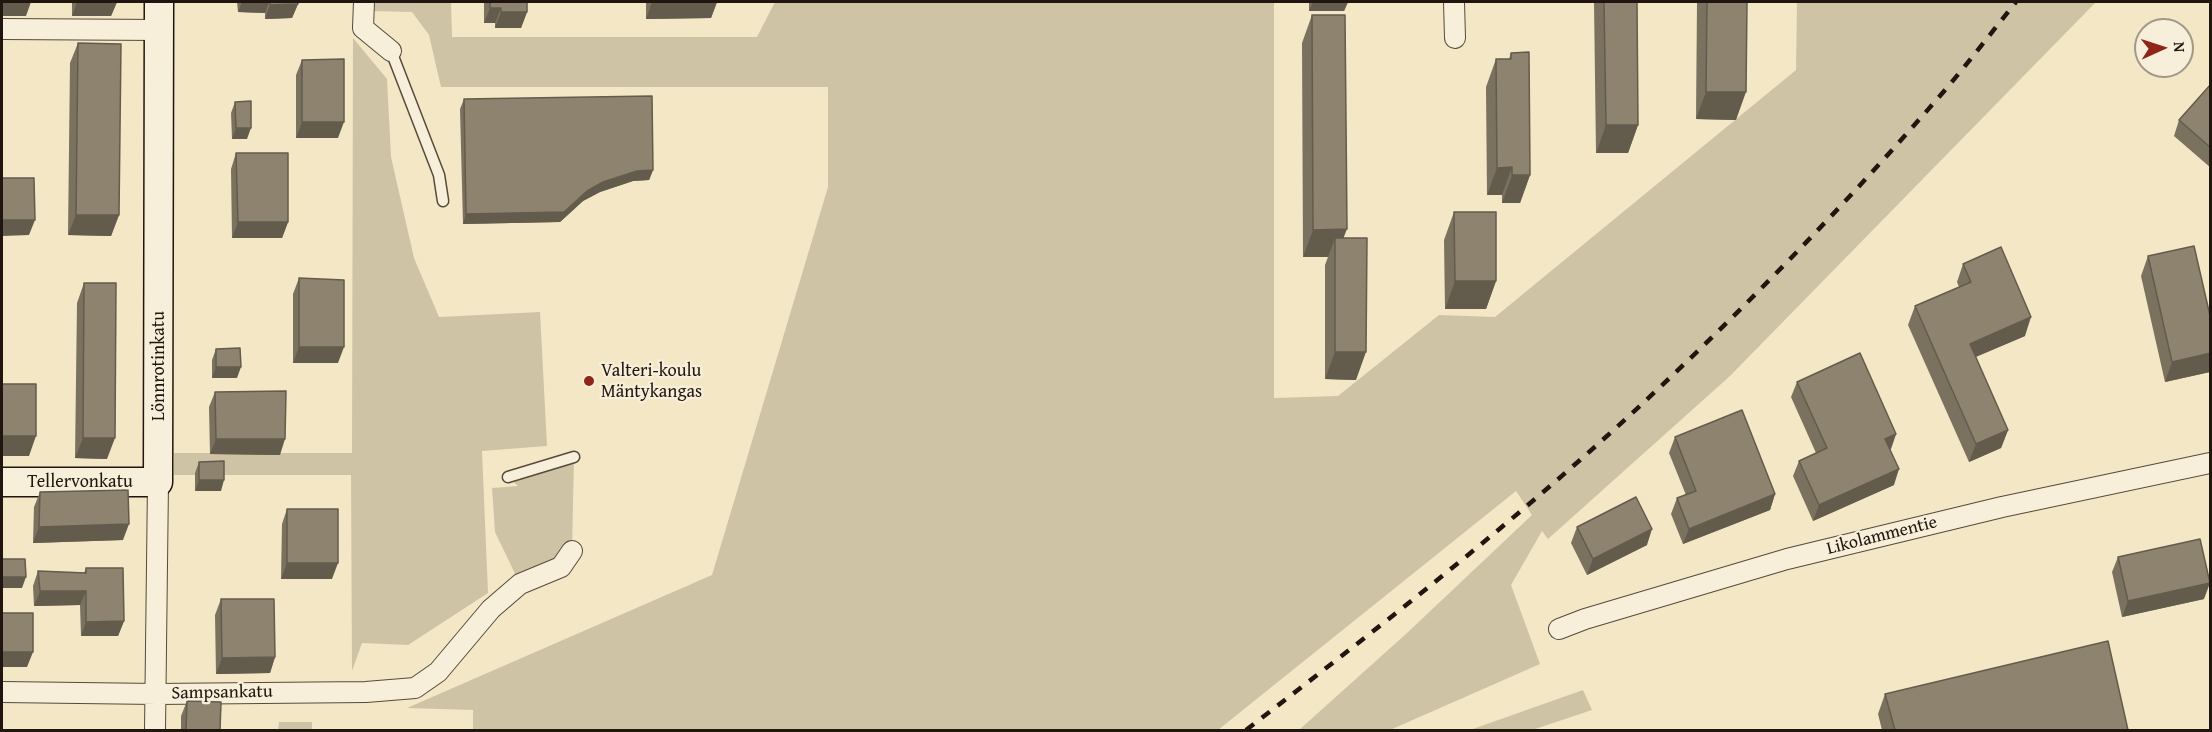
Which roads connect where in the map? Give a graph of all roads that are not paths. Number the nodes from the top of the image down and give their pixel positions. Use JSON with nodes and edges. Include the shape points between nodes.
{"nodes":[{"id":1,"x":159,"y":2,"type":"edge"},
{"id":2,"x":364,"y":2,"type":"edge"},
{"id":3,"x":1454,"y":2,"type":"edge"},
{"id":4,"x":2,"y":30,"type":"edge"},
{"id":5,"x":159,"y":30,"type":"junction"},
{"id":6,"x":1455,"y":38,"type":"dead end"},
{"id":7,"x":391,"y":51,"type":"joint"},
{"id":8,"x":443,"y":201,"type":"dead end"},
{"id":9,"x":574,"y":457,"type":"dead end"},
{"id":10,"x":2211,"y":463,"type":"edge"},
{"id":11,"x":508,"y":477,"type":"dead end"},
{"id":12,"x":2,"y":482,"type":"edge"},
{"id":13,"x":158,"y":482,"type":"junction"},
{"id":14,"x":572,"y":551,"type":"dead end"},
{"id":15,"x":1559,"y":630,"type":"dead end"},
{"id":16,"x":2,"y":692,"type":"edge"},
{"id":17,"x":157,"y":694,"type":"junction"},
{"id":18,"x":155,"y":730,"type":"edge"}],
"edges":[{"from":1,"to":5,"type":"street","name":"Lönnrotinkatu"},
{"from":2,"to":7,"type":"street","via":[[363,28]]},
{"from":3,"to":6,"type":"street"},
{"from":4,"to":5,"type":"street"},
{"from":5,"to":13,"type":"street","name":"Lönnrotinkatu"},
{"from":7,"to":8,"type":"lane","via":[[439,175]]},
{"from":9,"to":11,"type":"lane"},
{"from":10,"to":15,"type":"street","name":"Likolammentie","via":[[2002,507],[1787,559]]},
{"from":12,"to":13,"type":"street","name":"Tellervonkatu"},
{"from":13,"to":17,"type":"street","name":"Lönnrotinkatu"},
{"from":14,"to":17,"type":"street","name":"Sampsankatu","via":[[561,567],[520,584],[490,609],[438,672],[415,688]]},
{"from":16,"to":17,"type":"street","name":"Sampsankatu"},
{"from":17,"to":18,"type":"street","name":"Lönnrotinkatu"}]}
